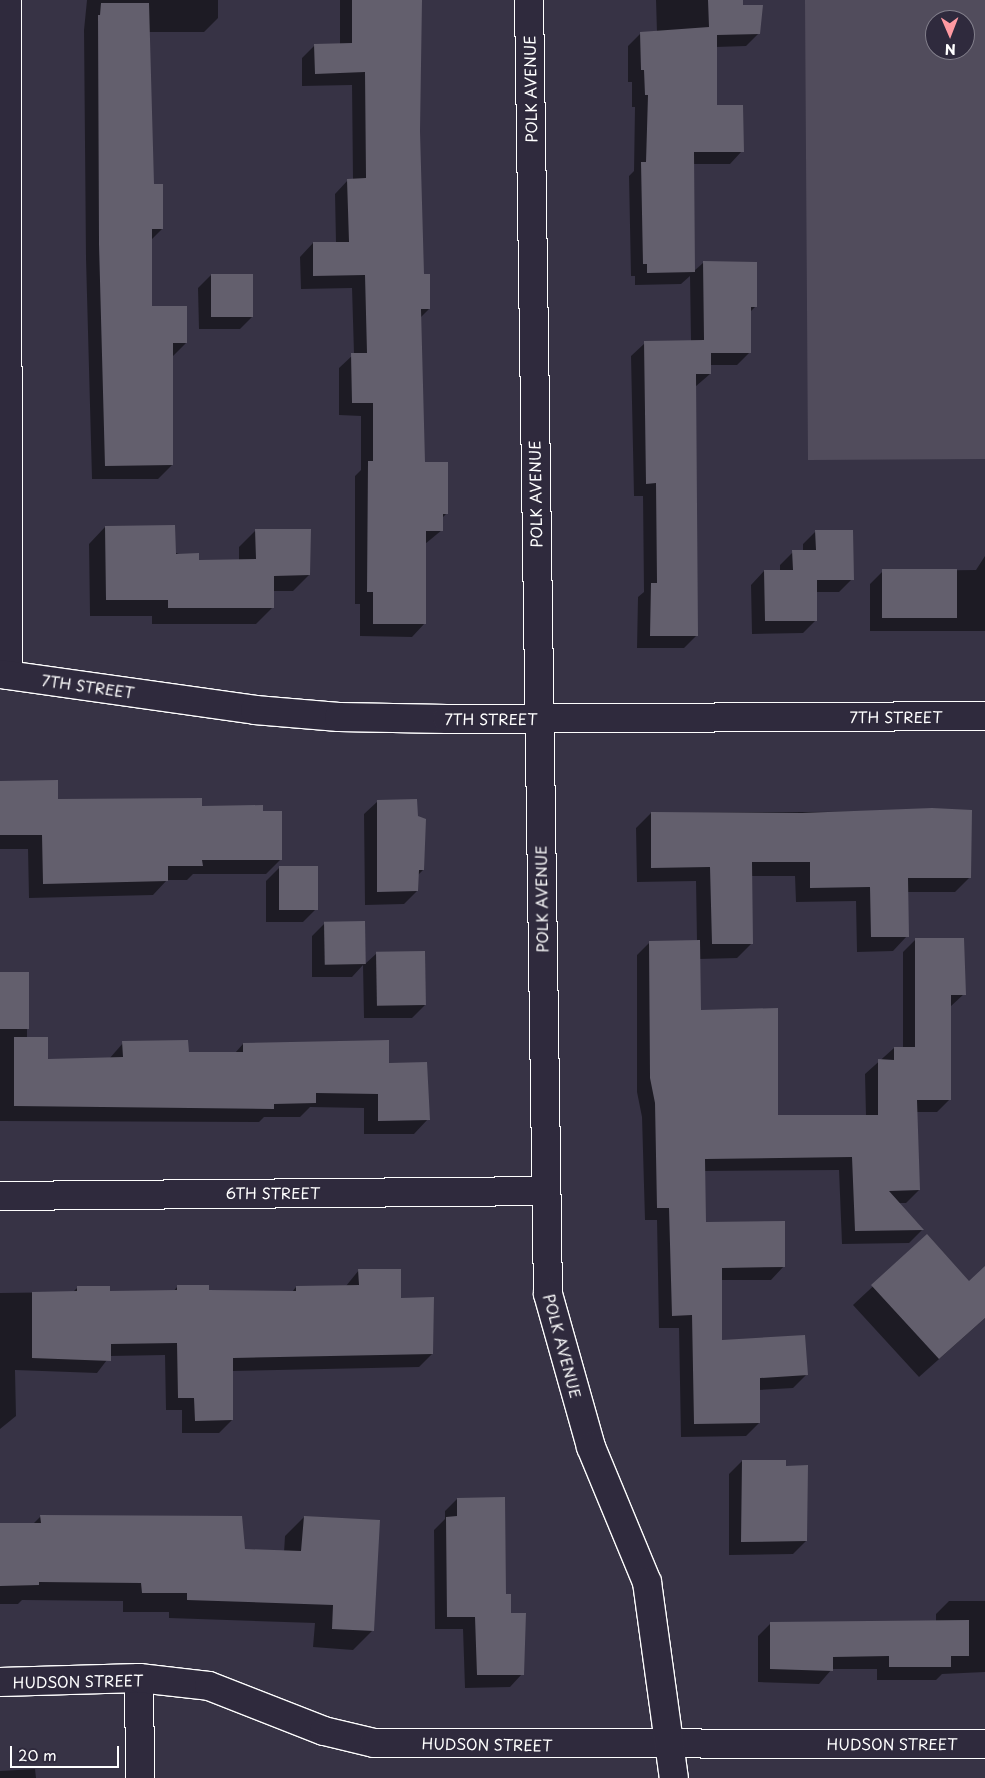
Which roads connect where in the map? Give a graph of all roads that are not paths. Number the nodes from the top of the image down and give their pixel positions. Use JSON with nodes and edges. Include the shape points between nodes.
{"nodes":[{"id":1,"x":7,"y":0,"type":"edge"},
{"id":2,"x":529,"y":0,"type":"edge"},
{"id":3,"x":4,"y":674,"type":"edge"},
{"id":4,"x":985,"y":716,"type":"edge"},
{"id":5,"x":538,"y":719,"type":"junction"},
{"id":6,"x":546,"y":1191,"type":"junction"},
{"id":7,"x":0,"y":1196,"type":"edge"},
{"id":8,"x":139,"y":1678,"type":"junction"},
{"id":9,"x":0,"y":1682,"type":"edge"},
{"id":10,"x":985,"y":1744,"type":"edge"},
{"id":11,"x":671,"y":1745,"type":"junction"},
{"id":12,"x":140,"y":1778,"type":"edge"},
{"id":13,"x":674,"y":1778,"type":"edge"}],
"edges":[{"from":1,"to":3,"type":"street"},
{"from":2,"to":5,"type":"street","name":"POLK AVENUE"},
{"from":3,"to":5,"type":"street","name":"7TH STREET","via":[[274,712],[340,717]]},
{"from":4,"to":5,"type":"street","name":"7TH STREET"},
{"from":5,"to":6,"type":"street","name":"POLK AVENUE"},
{"from":6,"to":7,"type":"street","name":"6TH STREET"},
{"from":6,"to":11,"type":"street","name":"POLK AVENUE","via":[[548,1294],[590,1447],[647,1582]]},
{"from":8,"to":9,"type":"street","name":"HUDSON STREET"},
{"from":8,"to":11,"type":"street","name":"HUDSON STREET","via":[[209,1686],[324,1731],[374,1743]]},
{"from":8,"to":12,"type":"street"},
{"from":10,"to":11,"type":"street","name":"HUDSON STREET"},
{"from":11,"to":13,"type":"street","name":"POLK AVENUE"}]}
